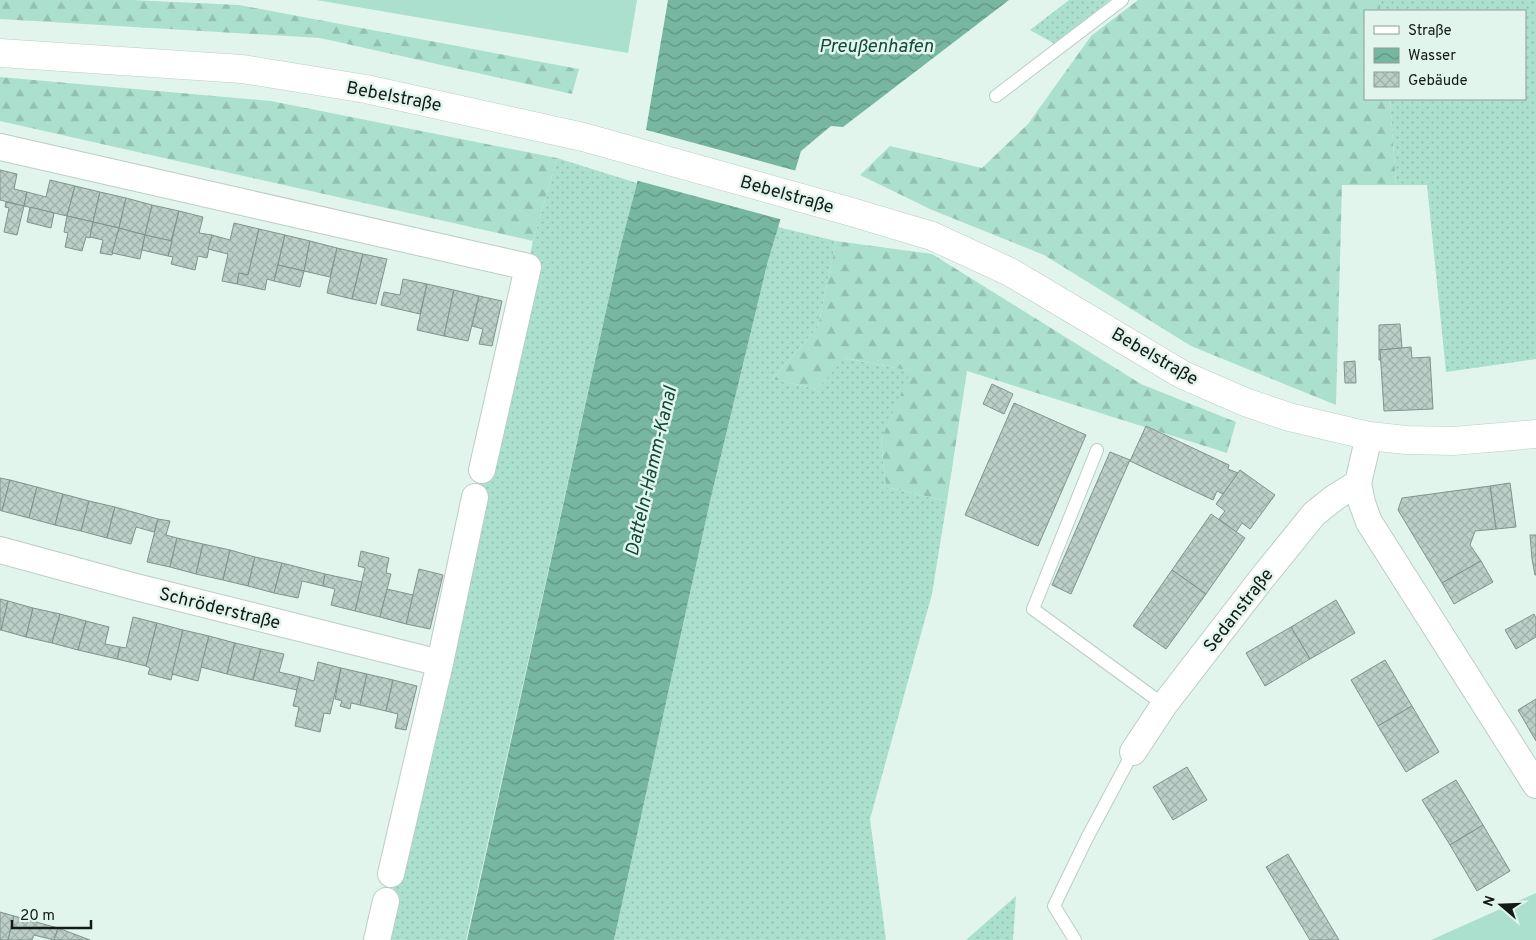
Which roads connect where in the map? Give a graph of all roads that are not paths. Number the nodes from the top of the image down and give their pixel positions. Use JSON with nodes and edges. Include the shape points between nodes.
{"nodes":[{"id":1,"x":1122,"y":0,"type":"edge"},
{"id":2,"x":0,"y":53,"type":"edge"},
{"id":3,"x":996,"y":96,"type":"dead end"},
{"id":4,"x":0,"y":147,"type":"edge"},
{"id":5,"x":1536,"y":434,"type":"edge"},
{"id":6,"x":1369,"y":436,"type":"junction"},
{"id":7,"x":1098,"y":450,"type":"dead end"},
{"id":8,"x":482,"y":470,"type":"dead end"},
{"id":9,"x":1358,"y":483,"type":"junction"},
{"id":10,"x":474,"y":497,"type":"dead end"},
{"id":11,"x":0,"y":550,"type":"edge"},
{"id":12,"x":440,"y":663,"type":"junction"},
{"id":13,"x":1164,"y":705,"type":"junction"},
{"id":14,"x":1133,"y":752,"type":"joint"},
{"id":15,"x":1536,"y":785,"type":"edge"},
{"id":16,"x":391,"y":874,"type":"dead end"},
{"id":17,"x":386,"y":901,"type":"dead end"},
{"id":18,"x":378,"y":940,"type":"edge"},
{"id":19,"x":1076,"y":940,"type":"edge"}],
"edges":[{"from":1,"to":3,"type":"lane"},
{"from":2,"to":6,"type":"main road","name":"Bebelstraße","via":[[242,69],[366,89],[583,137],[848,211],[932,236],[977,256],[1183,375],[1245,402],[1289,417]]},
{"from":4,"to":8,"type":"street","via":[[528,267]]},
{"from":5,"to":6,"type":"main road","name":"Bebelstraße","via":[[1452,440]]},
{"from":6,"to":9,"type":"street"},
{"from":7,"to":13,"type":"lane","via":[[1033,609]]},
{"from":9,"to":13,"type":"street","name":"Sedanstraße","via":[[1314,514]]},
{"from":9,"to":15,"type":"street","via":[[1369,522]]},
{"from":10,"to":12,"type":"street"},
{"from":11,"to":12,"type":"street","name":"Schröderstraße"},
{"from":12,"to":16,"type":"street"},
{"from":13,"to":14,"type":"street","name":"Sedanstraße"},
{"from":14,"to":19,"type":"lane","via":[[1054,906]]},
{"from":17,"to":18,"type":"street"}]}
